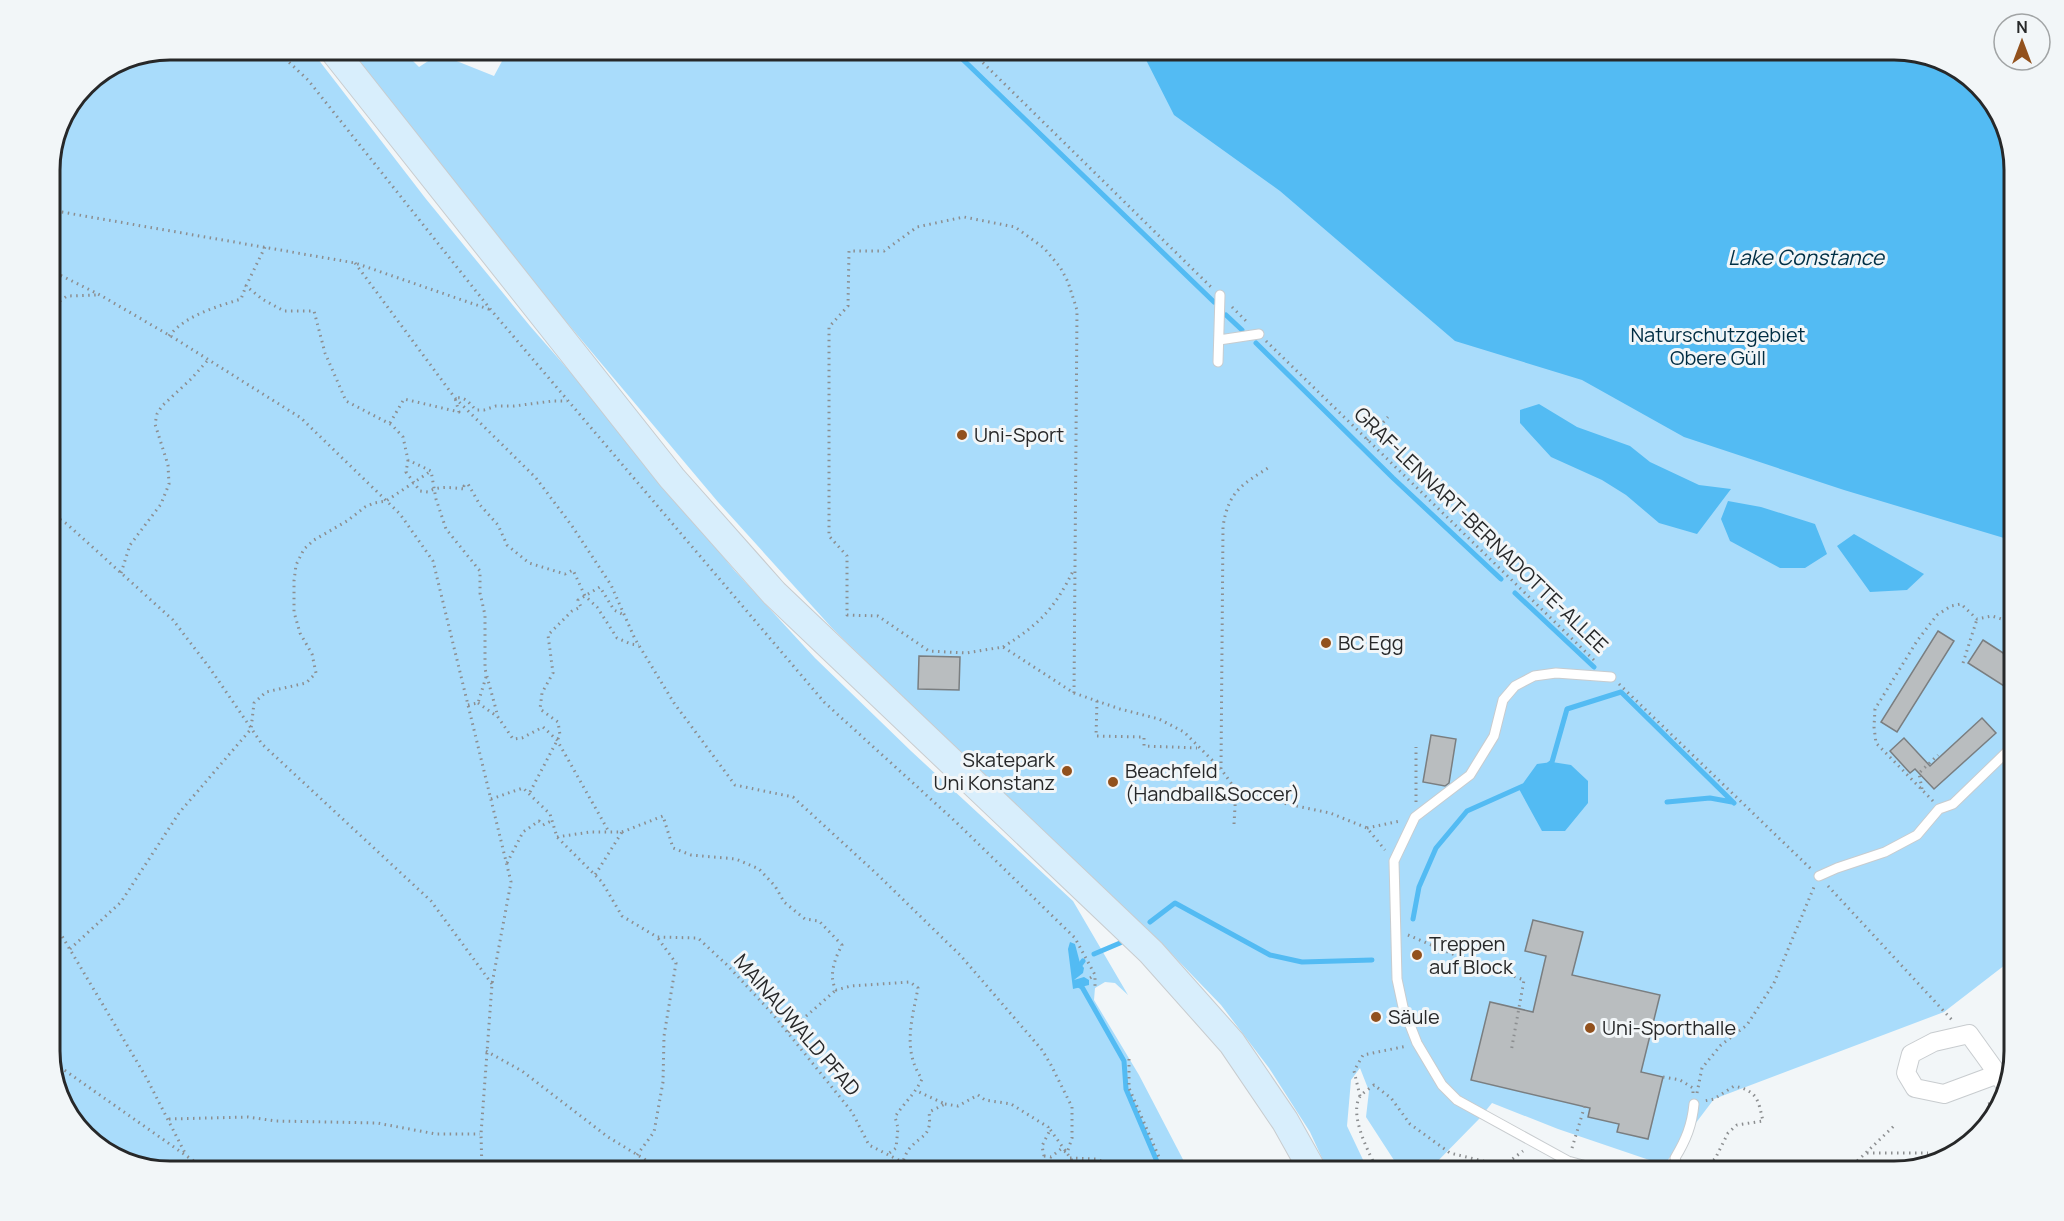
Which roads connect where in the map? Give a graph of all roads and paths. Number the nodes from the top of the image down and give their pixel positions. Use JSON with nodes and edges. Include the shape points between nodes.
{"nodes":[{"id":1,"x":287,"y":60,"type":"edge"},
{"id":2,"x":341,"y":60,"type":"edge"},
{"id":3,"x":980,"y":60,"type":"edge"},
{"id":4,"x":60,"y":212,"type":"edge"},
{"id":5,"x":265,"y":247,"type":"junction"},
{"id":6,"x":355,"y":263,"type":"junction"},
{"id":7,"x":60,"y":275,"type":"edge"},
{"id":8,"x":246,"y":286,"type":"junction"},
{"id":9,"x":100,"y":295,"type":"junction"},
{"id":10,"x":1220,"y":295,"type":"junction"},
{"id":11,"x":60,"y":301,"type":"edge"},
{"id":12,"x":491,"y":310,"type":"junction"},
{"id":13,"x":1259,"y":334,"type":"junction"},
{"id":14,"x":169,"y":336,"type":"junction"},
{"id":15,"x":1219,"y":340,"type":"junction"},
{"id":16,"x":208,"y":360,"type":"junction"},
{"id":17,"x":1218,"y":362,"type":"dead end"},
{"id":18,"x":455,"y":398,"type":"junction"},
{"id":19,"x":568,"y":401,"type":"junction"},
{"id":20,"x":1388,"y":417,"type":"dead end"},
{"id":21,"x":390,"y":423,"type":"junction"},
{"id":22,"x":1367,"y":440,"type":"junction"},
{"id":23,"x":408,"y":460,"type":"junction"},
{"id":24,"x":1271,"y":466,"type":"dead end"},
{"id":25,"x":431,"y":471,"type":"junction"},
{"id":26,"x":414,"y":483,"type":"junction"},
{"id":27,"x":434,"y":489,"type":"junction"},
{"id":28,"x":386,"y":501,"type":"junction"},
{"id":29,"x":60,"y":519,"type":"edge"},
{"id":30,"x":1075,"y":568,"type":"junction"},
{"id":31,"x":121,"y":573,"type":"junction"},
{"id":32,"x":585,"y":596,"type":"junction"},
{"id":33,"x":625,"y":616,"type":"junction"},
{"id":34,"x":1977,"y":619,"type":"junction"},
{"id":35,"x":2004,"y":620,"type":"edge"},
{"id":36,"x":639,"y":645,"type":"junction"},
{"id":37,"x":1003,"y":647,"type":"junction"},
{"id":38,"x":1963,"y":663,"type":"dead end"},
{"id":39,"x":487,"y":675,"type":"junction"},
{"id":40,"x":1611,"y":677,"type":"junction"},
{"id":41,"x":1074,"y":693,"type":"junction"},
{"id":42,"x":1097,"y":701,"type":"junction"},
{"id":43,"x":478,"y":703,"type":"junction"},
{"id":44,"x":468,"y":705,"type":"junction"},
{"id":45,"x":498,"y":717,"type":"junction"},
{"id":46,"x":251,"y":729,"type":"junction"},
{"id":47,"x":557,"y":740,"type":"junction"},
{"id":48,"x":1416,"y":747,"type":"dead end"},
{"id":49,"x":1199,"y":748,"type":"junction"},
{"id":50,"x":1938,"y":755,"type":"dead end"},
{"id":51,"x":2004,"y":755,"type":"edge"},
{"id":52,"x":1221,"y":769,"type":"junction"},
{"id":53,"x":1236,"y":790,"type":"junction"},
{"id":54,"x":1923,"y":791,"type":"junction"},
{"id":55,"x":530,"y":792,"type":"junction"},
{"id":56,"x":491,"y":799,"type":"junction"},
{"id":57,"x":1933,"y":801,"type":"dead end"},
{"id":58,"x":1415,"y":817,"type":"junction"},
{"id":59,"x":552,"y":820,"type":"junction"},
{"id":60,"x":1234,"y":824,"type":"dead end"},
{"id":61,"x":1367,"y":828,"type":"junction"},
{"id":62,"x":609,"y":832,"type":"junction"},
{"id":63,"x":622,"y":832,"type":"junction"},
{"id":64,"x":557,"y":837,"type":"junction"},
{"id":65,"x":1394,"y":861,"type":"junction"},
{"id":66,"x":506,"y":864,"type":"junction"},
{"id":67,"x":595,"y":875,"type":"junction"},
{"id":68,"x":1819,"y":876,"type":"junction"},
{"id":69,"x":1395,"y":930,"type":"junction"},
{"id":70,"x":60,"y":932,"type":"edge"},
{"id":71,"x":657,"y":937,"type":"junction"},
{"id":72,"x":70,"y":949,"type":"junction"},
{"id":73,"x":1095,"y":975,"type":"junction"},
{"id":74,"x":1090,"y":978,"type":"dead end"},
{"id":75,"x":492,"y":984,"type":"junction"},
{"id":76,"x":1095,"y":988,"type":"dead end"},
{"id":77,"x":836,"y":990,"type":"junction"},
{"id":78,"x":787,"y":1033,"type":"junction"},
{"id":79,"x":1969,"y":1034,"type":"junction"},
{"id":80,"x":1418,"y":1043,"type":"junction"},
{"id":81,"x":486,"y":1051,"type":"junction"},
{"id":82,"x":1511,"y":1052,"type":"dead end"},
{"id":83,"x":1129,"y":1059,"type":"dead end"},
{"id":84,"x":61,"y":1068,"type":"edge"},
{"id":85,"x":2001,"y":1073,"type":"edge"},
{"id":86,"x":1663,"y":1077,"type":"dead end"},
{"id":87,"x":2000,"y":1077,"type":"edge"},
{"id":88,"x":917,"y":1090,"type":"junction"},
{"id":89,"x":1360,"y":1096,"type":"junction"},
{"id":90,"x":945,"y":1104,"type":"junction"},
{"id":91,"x":1694,"y":1104,"type":"junction"},
{"id":92,"x":1585,"y":1105,"type":"dead end"},
{"id":93,"x":169,"y":1119,"type":"junction"},
{"id":94,"x":1896,"y":1124,"type":"dead end"},
{"id":95,"x":1048,"y":1127,"type":"junction"},
{"id":96,"x":1518,"y":1132,"type":"junction"},
{"id":97,"x":480,"y":1134,"type":"junction"},
{"id":98,"x":1067,"y":1153,"type":"junction"},
{"id":99,"x":1867,"y":1153,"type":"junction"},
{"id":100,"x":1928,"y":1153,"type":"dead end"},
{"id":101,"x":888,"y":1154,"type":"junction"},
{"id":102,"x":186,"y":1155,"type":"junction"},
{"id":103,"x":637,"y":1155,"type":"junction"},
{"id":104,"x":1044,"y":1156,"type":"junction"},
{"id":105,"x":1070,"y":1158,"type":"junction"},
{"id":106,"x":194,"y":1161,"type":"edge"},
{"id":107,"x":481,"y":1161,"type":"edge"},
{"id":108,"x":647,"y":1161,"type":"edge"},
{"id":109,"x":901,"y":1161,"type":"edge"},
{"id":110,"x":903,"y":1161,"type":"edge"},
{"id":111,"x":1042,"y":1161,"type":"edge"},
{"id":112,"x":1072,"y":1161,"type":"edge"},
{"id":113,"x":1099,"y":1161,"type":"edge"},
{"id":114,"x":1160,"y":1161,"type":"edge"},
{"id":115,"x":1306,"y":1161,"type":"edge"},
{"id":116,"x":1372,"y":1161,"type":"edge"},
{"id":117,"x":1483,"y":1161,"type":"edge"},
{"id":118,"x":1511,"y":1161,"type":"edge"},
{"id":119,"x":1568,"y":1161,"type":"joint"},
{"id":120,"x":1676,"y":1161,"type":"edge"},
{"id":121,"x":1714,"y":1161,"type":"edge"},
{"id":122,"x":1859,"y":1161,"type":"edge"}],
"edges":[{"from":1,"to":12,"type":"path","via":[[308,80]]},
{"from":2,"to":115,"type":"main road","via":[[672,478],[774,593],[1151,952],[1232,1043],[1286,1121]]},
{"from":3,"to":10,"type":"path","name":"GRAF-LENNART-BERNADOTTE-ALLEE"},
{"from":4,"to":5,"type":"path"},
{"from":5,"to":6,"type":"path"},
{"from":5,"to":8,"type":"path"},
{"from":6,"to":12,"type":"path"},
{"from":6,"to":18,"type":"path"},
{"from":7,"to":9,"type":"path"},
{"from":8,"to":14,"type":"path","via":[[241,299],[207,310]]},
{"from":8,"to":21,"type":"path","via":[[284,311],[314,311],[325,353],[346,401]]},
{"from":9,"to":11,"type":"path","via":[[67,296]]},
{"from":9,"to":14,"type":"path"},
{"from":10,"to":13,"type":"path","name":"GRAF-LENNART-BERNADOTTE-ALLEE"},
{"from":10,"to":15,"type":"lane"},
{"from":12,"to":19,"type":"path"},
{"from":13,"to":15,"type":"lane"},
{"from":13,"to":22,"type":"path","name":"GRAF-LENNART-BERNADOTTE-ALLEE"},
{"from":14,"to":16,"type":"path"},
{"from":15,"to":17,"type":"lane"},
{"from":16,"to":28,"type":"path","via":[[301,418]]},
{"from":16,"to":31,"type":"path","via":[[157,414],[155,424],[168,465],[169,484],[161,504],[130,544]]},
{"from":18,"to":19,"type":"path","via":[[465,398],[476,410]]},
{"from":18,"to":21,"type":"path","via":[[459,412],[404,399]]},
{"from":18,"to":33,"type":"path","via":[[542,486],[611,585]]},
{"from":19,"to":73,"type":"path","via":[[824,702],[1076,938]]},
{"from":20,"to":22,"type":"path"},
{"from":21,"to":23,"type":"path","via":[[403,437]]},
{"from":22,"to":40,"type":"path","name":"GRAF-LENNART-BERNADOTTE-ALLEE"},
{"from":23,"to":25,"type":"path"},
{"from":23,"to":26,"type":"path","via":[[406,472]]},
{"from":24,"to":52,"type":"path","via":[[1233,494],[1223,527]]},
{"from":25,"to":26,"type":"path"},
{"from":25,"to":27,"type":"path"},
{"from":26,"to":27,"type":"path","via":[[420,491]]},
{"from":26,"to":28,"type":"path"},
{"from":27,"to":32,"type":"path","via":[[465,489],[468,484],[498,525],[507,545],[530,563],[566,574],[573,570]]},
{"from":27,"to":39,"type":"path","via":[[446,529],[480,571]]},
{"from":28,"to":44,"type":"path","via":[[434,561]]},
{"from":28,"to":46,"type":"path","via":[[365,507],[304,549],[294,581],[294,612],[316,672],[306,683],[266,692],[254,703]]},
{"from":29,"to":31,"type":"path"},
{"from":30,"to":37,"type":"path","via":[[1044,617]]},
{"from":30,"to":37,"type":"path","via":[[1077,310],[1060,267],[1044,248],[1014,227],[964,217],[917,227],[884,251],[849,251],[848,306],[829,327],[829,536],[847,556],[847,615],[879,616],[929,651],[966,653]]},
{"from":30,"to":41,"type":"path"},
{"from":31,"to":46,"type":"path","via":[[173,620]]},
{"from":32,"to":33,"type":"path","via":[[600,587],[614,610]]},
{"from":32,"to":36,"type":"path","via":[[617,638]]},
{"from":32,"to":47,"type":"path","via":[[578,600],[581,607],[548,635],[552,673],[542,693],[540,710],[558,722]]},
{"from":33,"to":36,"type":"path"},
{"from":34,"to":35,"type":"path","via":[[1992,616]]},
{"from":34,"to":38,"type":"path"},
{"from":34,"to":54,"type":"path","via":[[1961,604],[1937,615],[1875,709],[1876,743]]},
{"from":36,"to":98,"type":"path","via":[[674,703],[735,785],[793,797],[961,956],[1042,1050],[1072,1107],[1072,1138]]},
{"from":37,"to":41,"type":"path"},
{"from":39,"to":43,"type":"path"},
{"from":39,"to":45,"type":"path"},
{"from":40,"to":58,"type":"lane","via":[[1556,673],[1534,676],[1515,686],[1503,700],[1494,736],[1470,775]]},
{"from":40,"to":68,"type":"path","name":"GRAF-LENNART-BERNADOTTE-ALLEE"},
{"from":41,"to":42,"type":"path"},
{"from":42,"to":49,"type":"path","via":[[1159,719],[1184,732]]},
{"from":42,"to":49,"type":"path","via":[[1096,736],[1144,737],[1144,746]]},
{"from":43,"to":44,"type":"path"},
{"from":43,"to":45,"type":"path"},
{"from":44,"to":56,"type":"path"},
{"from":45,"to":47,"type":"path","via":[[513,739],[543,727]]},
{"from":46,"to":72,"type":"path","via":[[179,813],[121,902]]},
{"from":46,"to":75,"type":"path","via":[[262,744],[431,901]]},
{"from":47,"to":55,"type":"path"},
{"from":47,"to":62,"type":"path"},
{"from":48,"to":58,"type":"path"},
{"from":49,"to":52,"type":"path"},
{"from":50,"to":54,"type":"path","via":[[1919,773]]},
{"from":51,"to":68,"type":"lane","via":[[1953,804],[1939,810],[1917,835],[1885,852]]},
{"from":52,"to":53,"type":"path"},
{"from":53,"to":60,"type":"path"},
{"from":53,"to":61,"type":"path","via":[[1330,813]]},
{"from":54,"to":57,"type":"path"},
{"from":55,"to":56,"type":"path","via":[[523,788]]},
{"from":55,"to":59,"type":"path","name":"MAINAUWALD PFAD"},
{"from":56,"to":66,"type":"path"},
{"from":58,"to":61,"type":"path"},
{"from":58,"to":65,"type":"lane"},
{"from":59,"to":64,"type":"path","name":"MAINAUWALD PFAD"},
{"from":59,"to":66,"type":"path","via":[[543,825],[539,821],[523,832]]},
{"from":61,"to":65,"type":"path"},
{"from":62,"to":63,"type":"path"},
{"from":62,"to":64,"type":"path"},
{"from":63,"to":67,"type":"path"},
{"from":63,"to":77,"type":"path","via":[[663,816],[673,848],[691,855],[736,859],[759,869],[784,902],[805,919],[819,921],[843,945],[834,966],[832,984]]},
{"from":64,"to":67,"type":"path","name":"MAINAUWALD PFAD"},
{"from":65,"to":69,"type":"lane"},
{"from":66,"to":75,"type":"path","via":[[511,882]]},
{"from":67,"to":71,"type":"path","name":"MAINAUWALD PFAD","via":[[622,916]]},
{"from":68,"to":79,"type":"path","name":"GRAF-LENNART-BERNADOTTE-ALLEE"},
{"from":68,"to":91,"type":"path","via":[[1774,983],[1747,1025],[1721,1045],[1702,1068]]},
{"from":69,"to":80,"type":"lane","via":[[1402,1007]]},
{"from":69,"to":82,"type":"path","via":[[1524,980]]},
{"from":70,"to":72,"type":"path"},
{"from":71,"to":78,"type":"path","name":"MAINAUWALD PFAD","via":[[698,938]]},
{"from":71,"to":103,"type":"path","via":[[676,963],[654,1132]]},
{"from":72,"to":93,"type":"path"},
{"from":73,"to":74,"type":"path"},
{"from":73,"to":76,"type":"path"},
{"from":75,"to":81,"type":"path"},
{"from":77,"to":78,"type":"path"},
{"from":77,"to":88,"type":"path","via":[[910,982],[918,988],[909,1045],[914,1068],[922,1079]]},
{"from":78,"to":101,"type":"path","name":"MAINAUWALD PFAD","via":[[852,1112],[869,1145]]},
{"from":79,"to":85,"type":"street"},
{"from":79,"to":87,"type":"street","via":[[1934,1042],[1911,1054],[1906,1073],[1915,1088],[1944,1094]]},
{"from":80,"to":89,"type":"path","via":[[1363,1055],[1354,1071]]},
{"from":80,"to":96,"type":"lane","via":[[1442,1084],[1457,1100]]},
{"from":81,"to":97,"type":"path"},
{"from":81,"to":103,"type":"path","via":[[522,1071]]},
{"from":83,"to":114,"type":"path","via":[[1129,1088]]},
{"from":84,"to":102,"type":"path"},
{"from":86,"to":91,"type":"path","via":[[1680,1080],[1693,1088]]},
{"from":88,"to":90,"type":"path"},
{"from":88,"to":101,"type":"path","via":[[895,1117],[896,1148]]},
{"from":89,"to":116,"type":"path","via":[[1357,1111],[1363,1143]]},
{"from":89,"to":117,"type":"path","via":[[1374,1085],[1391,1098],[1410,1124],[1450,1153]]},
{"from":90,"to":95,"type":"path","via":[[958,1106],[978,1095],[1011,1104]]},
{"from":90,"to":110,"type":"path","via":[[929,1112],[926,1135],[908,1149]]},
{"from":91,"to":120,"type":"lane","via":[[1692,1122]]},
{"from":91,"to":121,"type":"path","via":[[1714,1099],[1734,1086],[1748,1089],[1756,1096],[1763,1121],[1737,1125],[1728,1133]]},
{"from":92,"to":119,"type":"path"},
{"from":93,"to":97,"type":"path","via":[[248,1117],[377,1123],[436,1134]]},
{"from":93,"to":102,"type":"path"},
{"from":94,"to":99,"type":"path"},
{"from":95,"to":98,"type":"path"},
{"from":95,"to":104,"type":"path","via":[[1042,1146]]},
{"from":96,"to":118,"type":"path","via":[[1523,1153]]},
{"from":96,"to":119,"type":"lane"},
{"from":97,"to":107,"type":"path"},
{"from":98,"to":104,"type":"path","via":[[1061,1149],[1050,1157]]},
{"from":98,"to":105,"type":"path"},
{"from":99,"to":100,"type":"path"},
{"from":99,"to":122,"type":"path"},
{"from":101,"to":109,"type":"path","name":"MAINAUWALD PFAD"},
{"from":102,"to":106,"type":"path"},
{"from":103,"to":108,"type":"path"},
{"from":104,"to":111,"type":"path"},
{"from":105,"to":112,"type":"path"},
{"from":105,"to":113,"type":"path"}]}
